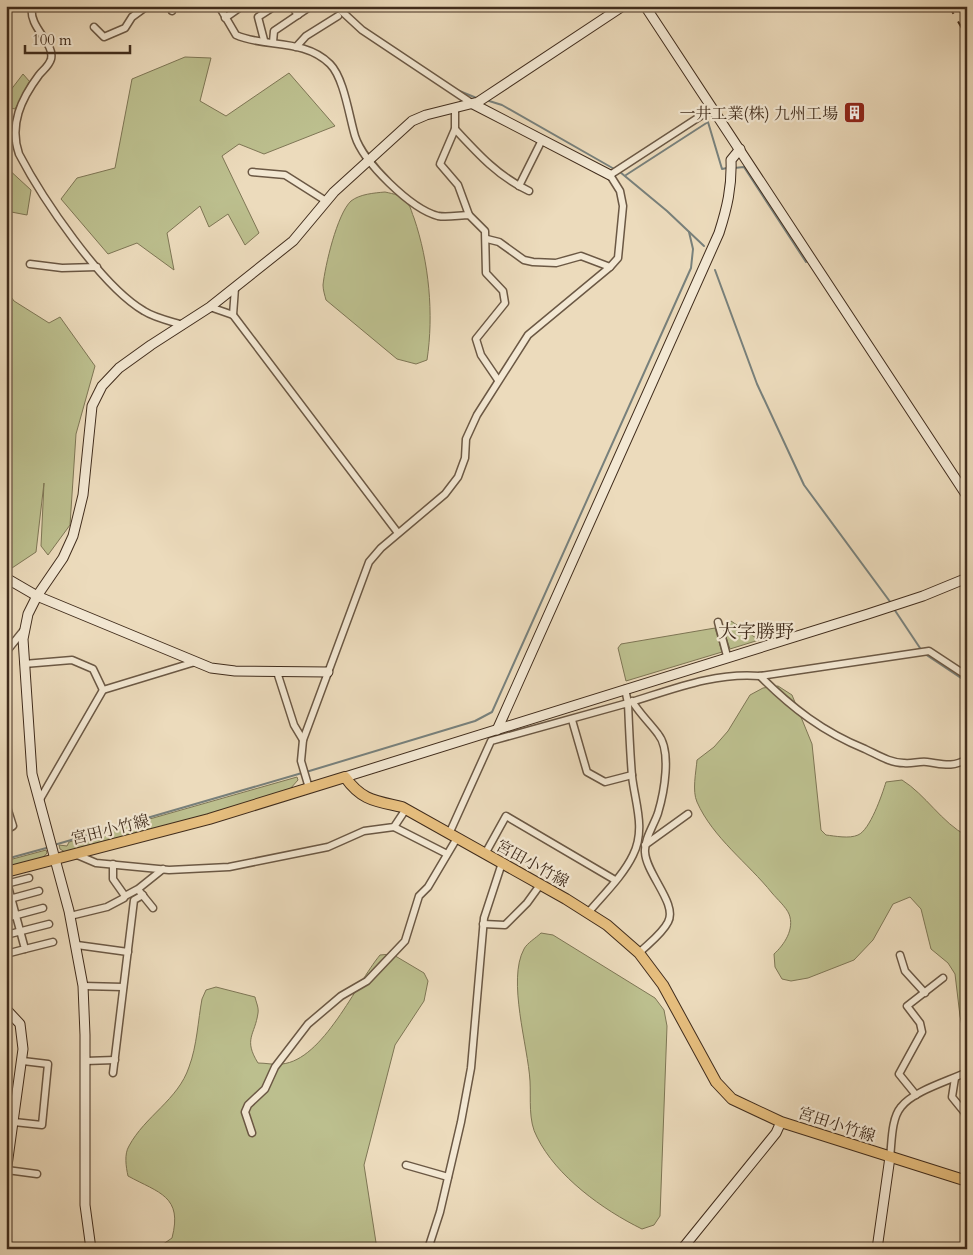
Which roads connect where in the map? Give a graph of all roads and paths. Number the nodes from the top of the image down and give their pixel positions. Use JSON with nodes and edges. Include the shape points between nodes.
{"nodes":[{"id":1,"x":32,"y":6,"type":"edge"},
{"id":2,"x":147,"y":6,"type":"edge"},
{"id":3,"x":220,"y":6,"type":"edge"},
{"id":4,"x":242,"y":6,"type":"edge"},
{"id":5,"x":275,"y":6,"type":"edge"},
{"id":6,"x":292,"y":6,"type":"edge"},
{"id":7,"x":311,"y":6,"type":"edge"},
{"id":8,"x":336,"y":6,"type":"edge"},
{"id":9,"x":623,"y":6,"type":"edge"},
{"id":10,"x":645,"y":6,"type":"edge"},
{"id":11,"x":298,"y":15,"type":"junction"},
{"id":12,"x":338,"y":16,"type":"dead end"},
{"id":13,"x":225,"y":18,"type":"junction"},
{"id":14,"x":94,"y":27,"type":"dead end"},
{"id":15,"x":264,"y":40,"type":"junction"},
{"id":16,"x":273,"y":42,"type":"junction"},
{"id":17,"x":296,"y":47,"type":"junction"},
{"id":18,"x":476,"y":103,"type":"junction"},
{"id":19,"x":455,"y":108,"type":"junction"},
{"id":20,"x":712,"y":108,"type":"junction"},
{"id":21,"x":455,"y":129,"type":"junction"},
{"id":22,"x":542,"y":140,"type":"junction"},
{"id":23,"x":740,"y":149,"type":"junction"},
{"id":24,"x":368,"y":159,"type":"junction"},
{"id":25,"x":252,"y":172,"type":"dead end"},
{"id":26,"x":612,"y":174,"type":"junction"},
{"id":27,"x":519,"y":186,"type":"junction"},
{"id":28,"x":529,"y":191,"type":"dead end"},
{"id":29,"x":326,"y":201,"type":"junction"},
{"id":30,"x":469,"y":215,"type":"junction"},
{"id":31,"x":486,"y":239,"type":"junction"},
{"id":32,"x":30,"y":264,"type":"dead end"},
{"id":33,"x":97,"y":267,"type":"junction"},
{"id":34,"x":610,"y":267,"type":"junction"},
{"id":35,"x":235,"y":288,"type":"junction"},
{"id":36,"x":210,"y":307,"type":"junction"},
{"id":37,"x":233,"y":315,"type":"junction"},
{"id":38,"x":183,"y":325,"type":"junction"},
{"id":39,"x":498,"y":380,"type":"junction"},
{"id":40,"x":966,"y":495,"type":"edge"},
{"id":41,"x":398,"y":533,"type":"junction"},
{"id":42,"x":6,"y":578,"type":"edge"},
{"id":43,"x":967,"y":578,"type":"edge"},
{"id":44,"x":37,"y":596,"type":"junction"},
{"id":45,"x":719,"y":625,"type":"dead end"},
{"id":46,"x":23,"y":631,"type":"junction"},
{"id":47,"x":6,"y":652,"type":"edge"},
{"id":48,"x":727,"y":656,"type":"junction"},
{"id":49,"x":195,"y":662,"type":"junction"},
{"id":50,"x":24,"y":664,"type":"junction"},
{"id":51,"x":277,"y":672,"type":"junction"},
{"id":52,"x":328,"y":672,"type":"junction"},
{"id":53,"x":760,"y":676,"type":"junction"},
{"id":54,"x":967,"y":676,"type":"edge"},
{"id":55,"x":625,"y":689,"type":"junction"},
{"id":56,"x":103,"y":690,"type":"junction"},
{"id":57,"x":630,"y":702,"type":"junction"},
{"id":58,"x":572,"y":720,"type":"junction"},
{"id":59,"x":497,"y":730,"type":"junction"},
{"id":60,"x":302,"y":740,"type":"junction"},
{"id":61,"x":967,"y":759,"type":"edge"},
{"id":62,"x":632,"y":775,"type":"junction"},
{"id":63,"x":345,"y":777,"type":"junction"},
{"id":64,"x":309,"y":788,"type":"junction"},
{"id":65,"x":38,"y":801,"type":"junction"},
{"id":66,"x":6,"y":804,"type":"edge"},
{"id":67,"x":406,"y":809,"type":"junction"},
{"id":68,"x":688,"y":814,"type":"dead end"},
{"id":69,"x":394,"y":827,"type":"junction"},
{"id":70,"x":6,"y":830,"type":"edge"},
{"id":71,"x":453,"y":836,"type":"junction"},
{"id":72,"x":645,"y":846,"type":"junction"},
{"id":73,"x":635,"y":850,"type":"junction"},
{"id":74,"x":73,"y":853,"type":"junction"},
{"id":75,"x":447,"y":854,"type":"junction"},
{"id":76,"x":485,"y":854,"type":"junction"},
{"id":77,"x":56,"y":858,"type":"junction"},
{"id":78,"x":502,"y":863,"type":"junction"},
{"id":79,"x":113,"y":864,"type":"junction"},
{"id":80,"x":163,"y":869,"type":"junction"},
{"id":81,"x":7,"y":873,"type":"edge"},
{"id":82,"x":29,"y":878,"type":"dead end"},
{"id":83,"x":615,"y":880,"type":"junction"},
{"id":84,"x":540,"y":884,"type":"junction"},
{"id":85,"x":39,"y":892,"type":"dead end"},
{"id":86,"x":140,"y":892,"type":"junction"},
{"id":87,"x":125,"y":896,"type":"junction"},
{"id":88,"x":9,"y":900,"type":"edge"},
{"id":89,"x":43,"y":908,"type":"dead end"},
{"id":90,"x":153,"y":908,"type":"dead end"},
{"id":91,"x":588,"y":913,"type":"junction"},
{"id":92,"x":16,"y":915,"type":"junction"},
{"id":93,"x":70,"y":916,"type":"junction"},
{"id":94,"x":6,"y":918,"type":"edge"},
{"id":95,"x":49,"y":924,"type":"dead end"},
{"id":96,"x":483,"y":924,"type":"junction"},
{"id":97,"x":20,"y":932,"type":"junction"},
{"id":98,"x":6,"y":935,"type":"edge"},
{"id":99,"x":53,"y":942,"type":"dead end"},
{"id":100,"x":77,"y":945,"type":"junction"},
{"id":101,"x":25,"y":949,"type":"junction"},
{"id":102,"x":128,"y":952,"type":"junction"},
{"id":103,"x":639,"y":953,"type":"junction"},
{"id":104,"x":6,"y":954,"type":"edge"},
{"id":105,"x":900,"y":955,"type":"dead end"},
{"id":106,"x":943,"y":978,"type":"dead end"},
{"id":107,"x":83,"y":986,"type":"junction"},
{"id":108,"x":123,"y":987,"type":"junction"},
{"id":109,"x":925,"y":993,"type":"junction"},
{"id":110,"x":6,"y":1009,"type":"edge"},
{"id":111,"x":114,"y":1060,"type":"junction"},
{"id":112,"x":23,"y":1061,"type":"junction"},
{"id":113,"x":85,"y":1061,"type":"junction"},
{"id":114,"x":967,"y":1072,"type":"edge"},
{"id":115,"x":113,"y":1073,"type":"dead end"},
{"id":116,"x":955,"y":1078,"type":"junction"},
{"id":117,"x":916,"y":1095,"type":"junction"},
{"id":118,"x":14,"y":1122,"type":"junction"},
{"id":119,"x":781,"y":1122,"type":"junction"},
{"id":120,"x":967,"y":1127,"type":"edge"},
{"id":121,"x":252,"y":1133,"type":"dead end"},
{"id":122,"x":890,"y":1157,"type":"junction"},
{"id":123,"x":406,"y":1165,"type":"dead end"},
{"id":124,"x":7,"y":1172,"type":"edge"},
{"id":125,"x":37,"y":1174,"type":"dead end"},
{"id":126,"x":448,"y":1177,"type":"junction"},
{"id":127,"x":967,"y":1181,"type":"edge"},
{"id":128,"x":90,"y":1249,"type":"edge"},
{"id":129,"x":428,"y":1249,"type":"edge"},
{"id":130,"x":682,"y":1249,"type":"edge"},
{"id":131,"x":877,"y":1249,"type":"edge"}],
"edges":[{"from":1,"to":33,"type":"street","via":[[33,23],[51,55],[49,64],[21,105],[15,122],[15,144],[56,216]]},
{"from":2,"to":14,"type":"street","via":[[132,17],[125,28],[104,37]]},
{"from":3,"to":13,"type":"street"},
{"from":4,"to":13,"type":"street"},
{"from":5,"to":15,"type":"street","via":[[258,17]]},
{"from":6,"to":11,"type":"street"},
{"from":7,"to":11,"type":"street"},
{"from":8,"to":18,"type":"street","via":[[362,30]]},
{"from":9,"to":18,"type":"street"},
{"from":10,"to":20,"type":"street"},
{"from":11,"to":16,"type":"street","via":[[274,31]]},
{"from":12,"to":17,"type":"street","via":[[306,36]]},
{"from":13,"to":15,"type":"street","via":[[236,35]]},
{"from":15,"to":16,"type":"street"},
{"from":16,"to":17,"type":"street"},
{"from":17,"to":24,"type":"street","via":[[321,56],[335,69],[359,147]]},
{"from":18,"to":19,"type":"street"},
{"from":18,"to":22,"type":"street"},
{"from":19,"to":21,"type":"street"},
{"from":19,"to":24,"type":"street","via":[[412,121]]},
{"from":20,"to":23,"type":"street"},
{"from":20,"to":26,"type":"street"},
{"from":21,"to":27,"type":"street","via":[[493,169]]},
{"from":21,"to":30,"type":"street","via":[[440,164],[458,185]]},
{"from":22,"to":26,"type":"street"},
{"from":22,"to":27,"type":"street"},
{"from":23,"to":40,"type":"street"},
{"from":23,"to":59,"type":"street","via":[[731,160],[729,203],[719,233]]},
{"from":24,"to":29,"type":"street"},
{"from":24,"to":30,"type":"street","via":[[401,194],[424,210],[440,217]]},
{"from":25,"to":29,"type":"street","via":[[285,175]]},
{"from":26,"to":34,"type":"street","via":[[623,206],[618,258]]},
{"from":27,"to":28,"type":"street"},
{"from":29,"to":35,"type":"street","via":[[293,241]]},
{"from":30,"to":31,"type":"street","via":[[485,231]]},
{"from":31,"to":34,"type":"street","via":[[499,242],[532,262],[556,263],[581,256]]},
{"from":31,"to":39,"type":"street","via":[[486,273],[503,291],[505,303],[476,339],[481,355]]},
{"from":32,"to":33,"type":"street","via":[[62,268]]},
{"from":33,"to":38,"type":"street","via":[[145,312]]},
{"from":34,"to":39,"type":"street","via":[[528,336]]},
{"from":35,"to":36,"type":"street"},
{"from":35,"to":37,"type":"street"},
{"from":36,"to":37,"type":"street"},
{"from":36,"to":38,"type":"street"},
{"from":37,"to":41,"type":"street"},
{"from":38,"to":44,"type":"street","via":[[119,368],[98,393],[92,406],[83,495],[73,536],[63,558]]},
{"from":39,"to":41,"type":"street","via":[[466,439],[465,458],[458,477],[445,494]]},
{"from":41,"to":52,"type":"street","via":[[369,562]]},
{"from":42,"to":44,"type":"street"},
{"from":43,"to":48,"type":"street","via":[[888,608]]},
{"from":44,"to":46,"type":"street"},
{"from":44,"to":49,"type":"street"},
{"from":45,"to":48,"type":"street"},
{"from":46,"to":47,"type":"street"},
{"from":46,"to":50,"type":"street"},
{"from":48,"to":55,"type":"street"},
{"from":49,"to":51,"type":"street","via":[[222,670]]},
{"from":49,"to":56,"type":"street"},
{"from":50,"to":56,"type":"street","via":[[72,660],[93,669]]},
{"from":50,"to":65,"type":"street","via":[[28,737]]},
{"from":51,"to":52,"type":"street"},
{"from":51,"to":60,"type":"street"},
{"from":52,"to":60,"type":"street"},
{"from":53,"to":54,"type":"street","via":[[929,651]]},
{"from":53,"to":57,"type":"street","via":[[718,678]]},
{"from":53,"to":61,"type":"street","via":[[788,705],[813,723],[845,742],[886,759],[950,766]]},
{"from":55,"to":57,"type":"street"},
{"from":55,"to":59,"type":"street"},
{"from":56,"to":65,"type":"street"},
{"from":57,"to":58,"type":"street"},
{"from":57,"to":62,"type":"street"},
{"from":57,"to":72,"type":"street","via":[[659,735],[664,747],[662,796]]},
{"from":58,"to":62,"type":"street","via":[[587,772],[604,782]]},
{"from":58,"to":71,"type":"street","via":[[491,741]]},
{"from":59,"to":63,"type":"street"},
{"from":60,"to":64,"type":"street","via":[[301,761]]},
{"from":62,"to":73,"type":"street","via":[[640,814]]},
{"from":63,"to":64,"type":"main road","name":"宮田小竹線"},
{"from":63,"to":67,"type":"main road","name":"宮田小竹線","via":[[356,792],[366,798]]},
{"from":64,"to":74,"type":"main road","name":"宮田小竹線","via":[[217,817]]},
{"from":65,"to":77,"type":"street"},
{"from":66,"to":70,"type":"street","via":[[13,826]]},
{"from":67,"to":69,"type":"street"},
{"from":67,"to":71,"type":"main road","name":"宮田小竹線"},
{"from":68,"to":72,"type":"street"},
{"from":69,"to":75,"type":"street"},
{"from":69,"to":80,"type":"street","via":[[364,831],[328,847],[229,866]]},
{"from":71,"to":75,"type":"street"},
{"from":71,"to":76,"type":"main road","name":"宮田小竹線"},
{"from":72,"to":73,"type":"street"},
{"from":72,"to":103,"type":"street","via":[[648,866],[669,905],[670,918],[663,930]]},
{"from":73,"to":83,"type":"street"},
{"from":74,"to":77,"type":"main road","name":"宮田小竹線"},
{"from":74,"to":79,"type":"street","via":[[96,863]]},
{"from":75,"to":121,"type":"street","via":[[420,896],[405,941],[367,982],[340,996],[308,1024],[275,1067],[260,1096],[248,1105],[245,1112]]},
{"from":76,"to":78,"type":"main road","name":"宮田小竹線"},
{"from":76,"to":83,"type":"street","via":[[506,816]]},
{"from":77,"to":81,"type":"main road","name":"宮田小竹線"},
{"from":77,"to":93,"type":"street"},
{"from":78,"to":84,"type":"main road","name":"宮田小竹線"},
{"from":78,"to":96,"type":"street"},
{"from":79,"to":80,"type":"street"},
{"from":79,"to":87,"type":"street","via":[[113,879]]},
{"from":80,"to":86,"type":"street"},
{"from":81,"to":82,"type":"street"},
{"from":81,"to":88,"type":"street"},
{"from":83,"to":91,"type":"street"},
{"from":84,"to":91,"type":"main road","name":"宮田小竹線"},
{"from":84,"to":96,"type":"street","via":[[505,925]]},
{"from":85,"to":88,"type":"street"},
{"from":86,"to":87,"type":"street"},
{"from":86,"to":90,"type":"street"},
{"from":86,"to":102,"type":"street","via":[[134,900]]},
{"from":87,"to":93,"type":"street","via":[[107,907]]},
{"from":88,"to":92,"type":"street"},
{"from":89,"to":92,"type":"street"},
{"from":91,"to":103,"type":"main road","name":"宮田小竹線"},
{"from":92,"to":94,"type":"street"},
{"from":92,"to":97,"type":"street"},
{"from":93,"to":100,"type":"street"},
{"from":95,"to":97,"type":"street"},
{"from":96,"to":126,"type":"street","via":[[471,1068]]},
{"from":97,"to":98,"type":"street"},
{"from":97,"to":101,"type":"street"},
{"from":99,"to":101,"type":"street"},
{"from":100,"to":102,"type":"street"},
{"from":100,"to":107,"type":"street"},
{"from":101,"to":104,"type":"street"},
{"from":102,"to":108,"type":"street"},
{"from":103,"to":119,"type":"main road","name":"宮田小竹線","via":[[663,985],[724,1092],[744,1106]]},
{"from":105,"to":109,"type":"street","via":[[905,971]]},
{"from":106,"to":109,"type":"street"},
{"from":107,"to":108,"type":"street"},
{"from":107,"to":113,"type":"street"},
{"from":108,"to":111,"type":"street"},
{"from":109,"to":117,"type":"street","via":[[907,1006],[920,1023],[922,1032],[898,1074]]},
{"from":110,"to":112,"type":"street","via":[[20,1024]]},
{"from":111,"to":113,"type":"street"},
{"from":111,"to":115,"type":"street"},
{"from":112,"to":118,"type":"street"},
{"from":112,"to":118,"type":"street","via":[[48,1064],[42,1125]]},
{"from":113,"to":128,"type":"street","via":[[85,1205]]},
{"from":114,"to":116,"type":"street"},
{"from":116,"to":117,"type":"street"},
{"from":116,"to":120,"type":"street","via":[[952,1097],[965,1113]]},
{"from":117,"to":122,"type":"street","via":[[901,1107],[897,1115]]},
{"from":118,"to":124,"type":"street"},
{"from":119,"to":122,"type":"main road","name":"宮田小竹線"},
{"from":119,"to":130,"type":"street","via":[[776,1133]]},
{"from":122,"to":127,"type":"main road","name":"宮田小竹線"},
{"from":122,"to":131,"type":"street"},
{"from":123,"to":126,"type":"street"},
{"from":124,"to":125,"type":"street"},
{"from":126,"to":129,"type":"street"}]}
